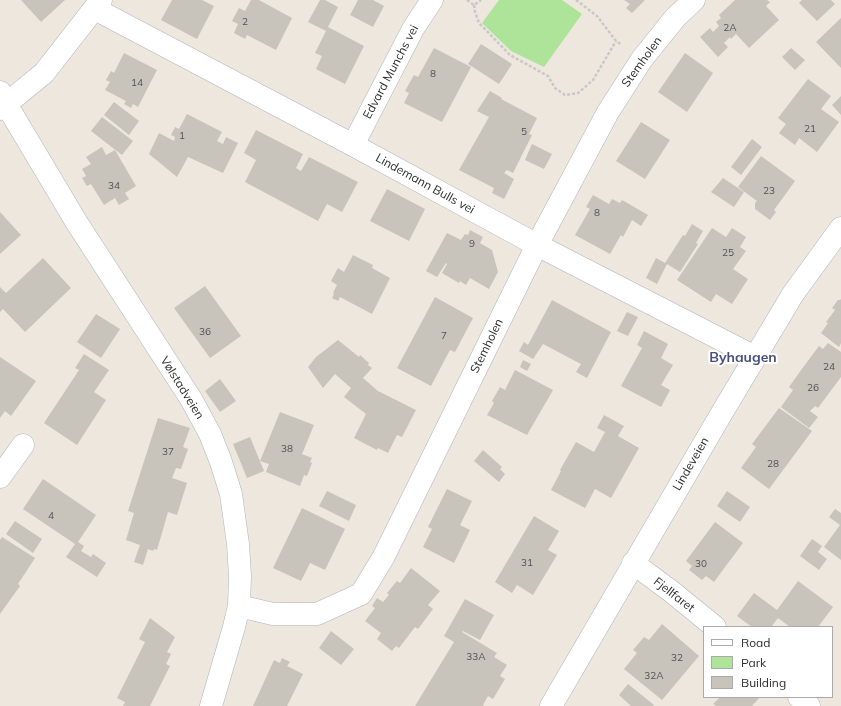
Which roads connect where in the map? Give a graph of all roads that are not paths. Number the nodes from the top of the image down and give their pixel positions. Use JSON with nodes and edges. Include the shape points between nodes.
{"nodes":[{"id":1,"x":432,"y":0,"type":"edge"},
{"id":2,"x":694,"y":0,"type":"edge"},
{"id":3,"x":98,"y":4,"type":"edge"},
{"id":4,"x":2,"y":102,"type":"edge"},
{"id":5,"x":353,"y":145,"type":"junction"},
{"id":6,"x":841,"y":228,"type":"edge"},
{"id":7,"x":537,"y":245,"type":"junction"},
{"id":8,"x":755,"y":357,"type":"junction"},
{"id":9,"x":23,"y":445,"type":"dead end"},
{"id":10,"x":0,"y":477,"type":"edge"},
{"id":11,"x":633,"y":563,"type":"junction"},
{"id":12,"x":239,"y":606,"type":"junction"},
{"id":13,"x":713,"y":626,"type":"edge"},
{"id":14,"x":799,"y":698,"type":"edge"},
{"id":15,"x":211,"y":706,"type":"edge"},
{"id":16,"x":551,"y":706,"type":"edge"},
{"id":17,"x":809,"y":706,"type":"edge"}],
"edges":[{"from":1,"to":5,"type":"street","name":"Edvard Munchs vei","via":[[413,29]]},
{"from":2,"to":7,"type":"street","name":"Stemholen","via":[[675,18],[642,59],[608,112]]},
{"from":3,"to":4,"type":"street","via":[[44,73]]},
{"from":3,"to":5,"type":"street","name":"Lindemann Bulls vei"},
{"from":4,"to":12,"type":"street","name":"Vølstadveien","via":[[191,399],[210,434],[231,494],[239,560]]},
{"from":5,"to":7,"type":"street","name":"Lindemann Bulls vei"},
{"from":6,"to":8,"type":"street","name":"Lindeveien","via":[[793,294]]},
{"from":7,"to":8,"type":"street","name":"Lindemann Bulls vei"},
{"from":7,"to":12,"type":"street","name":"Stemholen","via":[[383,558],[361,594],[317,614],[273,614]]},
{"from":8,"to":11,"type":"street","name":"Lindeveien"},
{"from":9,"to":10,"type":"street"},
{"from":11,"to":13,"type":"street","name":"Fjellfaret"},
{"from":11,"to":16,"type":"street","name":"Lindeveien"},
{"from":12,"to":15,"type":"street","name":"Vølstadveien"},
{"from":14,"to":17,"type":"street"}]}
